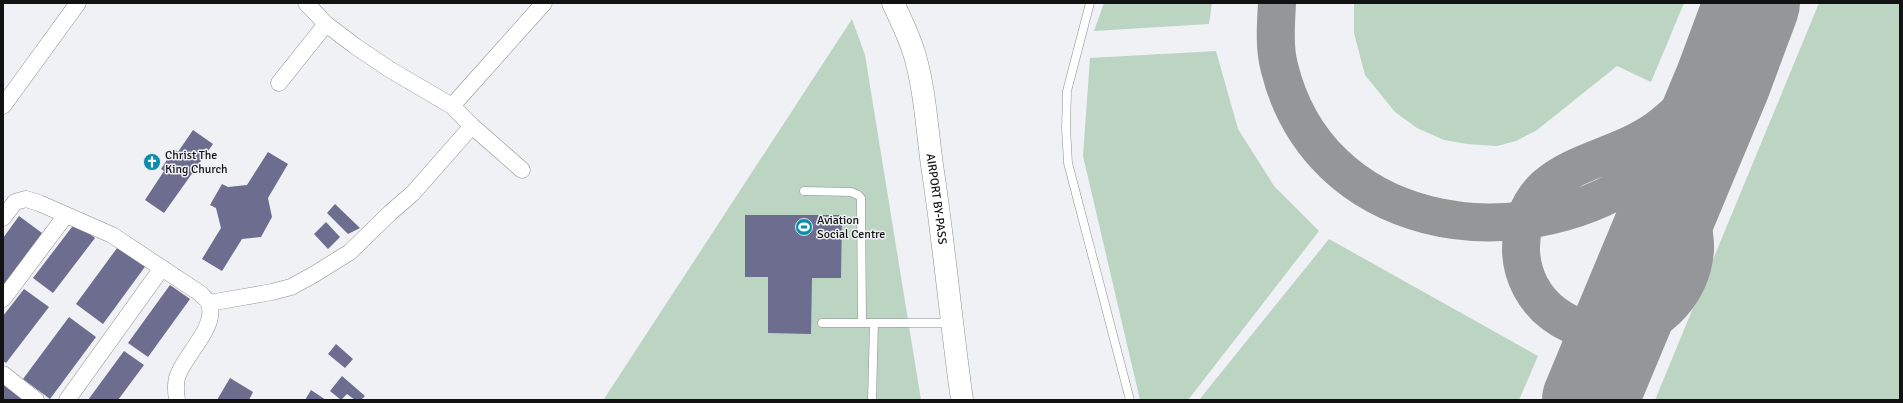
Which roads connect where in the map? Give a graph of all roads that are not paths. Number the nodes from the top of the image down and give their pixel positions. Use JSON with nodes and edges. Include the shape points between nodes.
{"nodes":[{"id":1,"x":78,"y":3,"type":"edge"},
{"id":2,"x":306,"y":3,"type":"edge"},
{"id":3,"x":544,"y":3,"type":"edge"},
{"id":4,"x":893,"y":3,"type":"edge"},
{"id":5,"x":1090,"y":3,"type":"edge"},
{"id":6,"x":326,"y":24,"type":"junction"},
{"id":7,"x":279,"y":82,"type":"dead end"},
{"id":8,"x":3,"y":106,"type":"edge"},
{"id":9,"x":452,"y":106,"type":"junction"},
{"id":10,"x":472,"y":126,"type":"junction"},
{"id":11,"x":522,"y":170,"type":"dead end"},
{"id":12,"x":804,"y":191,"type":"dead end"},
{"id":13,"x":66,"y":215,"type":"junction"},
{"id":14,"x":3,"y":218,"type":"edge"},
{"id":15,"x":162,"y":268,"type":"junction"},
{"id":16,"x":3,"y":299,"type":"edge"},
{"id":17,"x":209,"y":304,"type":"junction"},
{"id":18,"x":951,"y":322,"type":"junction"},
{"id":19,"x":822,"y":323,"type":"dead end"},
{"id":20,"x":862,"y":323,"type":"junction"},
{"id":21,"x":874,"y":323,"type":"junction"},
{"id":22,"x":3,"y":374,"type":"edge"},
{"id":23,"x":36,"y":400,"type":"edge"},
{"id":24,"x":67,"y":400,"type":"edge"},
{"id":25,"x":177,"y":400,"type":"edge"},
{"id":26,"x":872,"y":400,"type":"edge"},
{"id":27,"x":962,"y":400,"type":"edge"},
{"id":28,"x":1130,"y":400,"type":"edge"}],
"edges":[{"from":1,"to":8,"type":"street"},
{"from":2,"to":6,"type":"street"},
{"from":3,"to":9,"type":"street"},
{"from":4,"to":18,"type":"main road","name":"AIRPORT BY-PASS","via":[[906,30],[921,86]]},
{"from":5,"to":28,"type":"lane","via":[[1067,91],[1068,163]]},
{"from":6,"to":7,"type":"street"},
{"from":6,"to":9,"type":"street","via":[[389,69]]},
{"from":9,"to":10,"type":"street"},
{"from":10,"to":11,"type":"street"},
{"from":10,"to":17,"type":"street","via":[[413,193],[350,252],[291,287]]},
{"from":12,"to":20,"type":"lane","via":[[851,192],[861,198]]},
{"from":13,"to":14,"type":"street","via":[[26,200],[15,202]]},
{"from":13,"to":15,"type":"street","via":[[112,236]]},
{"from":13,"to":16,"type":"street"},
{"from":15,"to":17,"type":"street","via":[[201,294]]},
{"from":15,"to":24,"type":"street"},
{"from":17,"to":25,"type":"street","via":[[210,318],[206,329],[182,366],[177,379]]},
{"from":18,"to":21,"type":"lane"},
{"from":18,"to":27,"type":"main road","name":"AIRPORT BY-PASS"},
{"from":19,"to":20,"type":"lane"},
{"from":20,"to":21,"type":"lane"},
{"from":21,"to":26,"type":"lane"},
{"from":22,"to":23,"type":"street"}]}
